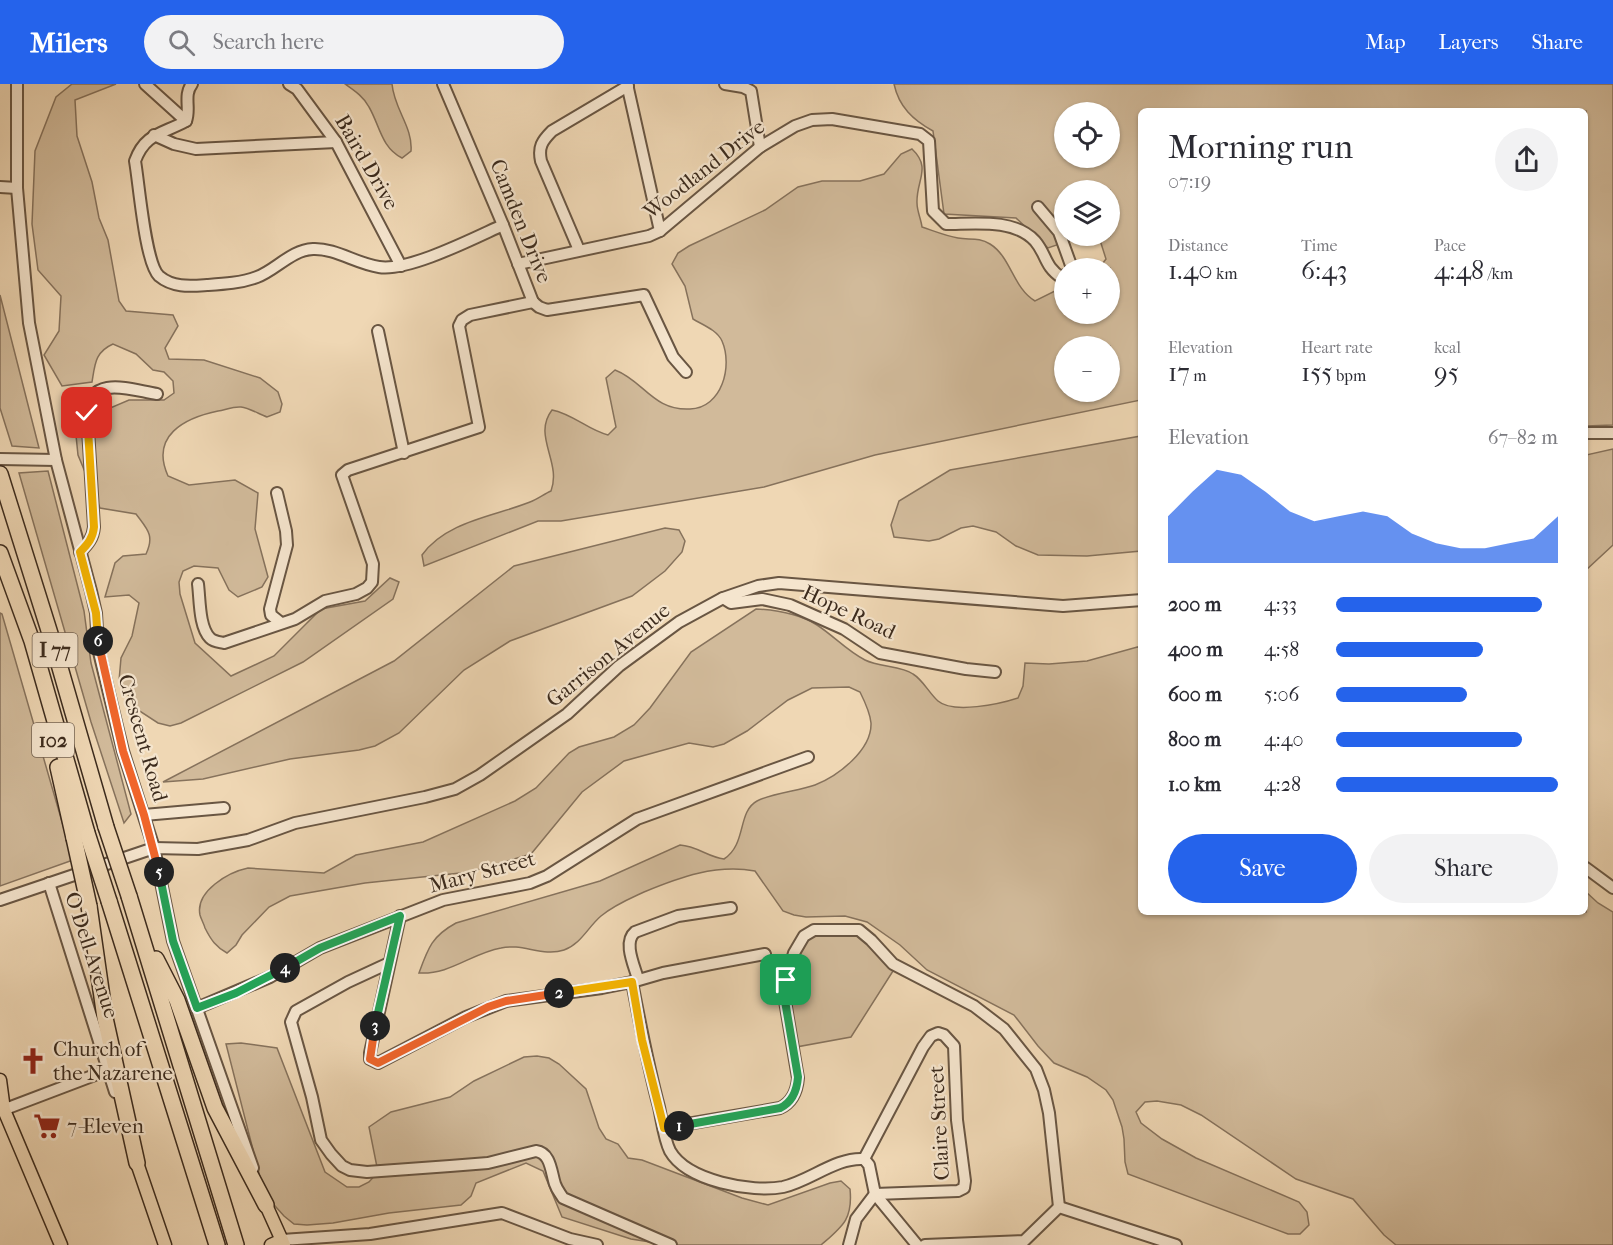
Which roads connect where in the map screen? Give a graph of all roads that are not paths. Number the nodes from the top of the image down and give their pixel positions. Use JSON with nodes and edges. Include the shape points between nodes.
{"nodes":[{"id":1,"x":17,"y":84,"type":"edge"},
{"id":2,"x":145,"y":84,"type":"edge"},
{"id":3,"x":192,"y":84,"type":"edge"},
{"id":4,"x":289,"y":84,"type":"edge"},
{"id":5,"x":442,"y":84,"type":"edge"},
{"id":6,"x":725,"y":84,"type":"edge"},
{"id":7,"x":627,"y":85,"type":"edge"},
{"id":8,"x":186,"y":122,"type":"junction"},
{"id":9,"x":154,"y":135,"type":"junction"},
{"id":10,"x":336,"y":142,"type":"junction"},
{"id":11,"x":760,"y":147,"type":"junction"},
{"id":12,"x":0,"y":188,"type":"edge"},
{"id":13,"x":17,"y":188,"type":"junction"},
{"id":14,"x":1038,"y":207,"type":"dead end"},
{"id":15,"x":503,"y":225,"type":"junction"},
{"id":16,"x":660,"y":231,"type":"junction"},
{"id":17,"x":579,"y":250,"type":"junction"},
{"id":18,"x":1068,"y":258,"type":"edge"},
{"id":19,"x":518,"y":264,"type":"junction"},
{"id":20,"x":401,"y":266,"type":"junction"},
{"id":21,"x":1054,"y":273,"type":"edge"},
{"id":22,"x":533,"y":303,"type":"junction"},
{"id":23,"x":378,"y":331,"type":"dead end"},
{"id":24,"x":686,"y":372,"type":"dead end"},
{"id":25,"x":157,"y":394,"type":"dead end"},
{"id":26,"x":1588,"y":433,"type":"edge"},
{"id":27,"x":1613,"y":433,"type":"edge"},
{"id":28,"x":404,"y":453,"type":"junction"},
{"id":29,"x":0,"y":459,"type":"edge"},
{"id":30,"x":56,"y":460,"type":"junction"},
{"id":31,"x":0,"y":474,"type":"edge"},
{"id":32,"x":277,"y":494,"type":"dead end"},
{"id":33,"x":80,"y":552,"type":"junction"},
{"id":34,"x":0,"y":553,"type":"edge"},
{"id":35,"x":198,"y":584,"type":"dead end"},
{"id":36,"x":723,"y":598,"type":"junction"},
{"id":37,"x":1138,"y":600,"type":"edge"},
{"id":38,"x":281,"y":624,"type":"junction"},
{"id":39,"x":995,"y":672,"type":"dead end"},
{"id":40,"x":808,"y":757,"type":"dead end"},
{"id":41,"x":224,"y":808,"type":"dead end"},
{"id":42,"x":144,"y":815,"type":"junction"},
{"id":43,"x":80,"y":836,"type":"junction"},
{"id":44,"x":154,"y":848,"type":"junction"},
{"id":45,"x":1588,"y":869,"type":"edge"},
{"id":46,"x":49,"y":883,"type":"junction"},
{"id":47,"x":1613,"y":888,"type":"edge"},
{"id":48,"x":0,"y":900,"type":"edge"},
{"id":49,"x":730,"y":908,"type":"dead end"},
{"id":50,"x":400,"y":916,"type":"junction"},
{"id":51,"x":137,"y":924,"type":"junction"},
{"id":52,"x":765,"y":954,"type":"dead end"},
{"id":53,"x":389,"y":963,"type":"junction"},
{"id":54,"x":635,"y":981,"type":"junction"},
{"id":55,"x":197,"y":1008,"type":"junction"},
{"id":56,"x":108,"y":1070,"type":"junction"},
{"id":57,"x":0,"y":1080,"type":"edge"},
{"id":58,"x":2,"y":1110,"type":"edge"},
{"id":59,"x":664,"y":1128,"type":"junction"},
{"id":60,"x":864,"y":1159,"type":"junction"},
{"id":61,"x":137,"y":1163,"type":"junction"},
{"id":62,"x":875,"y":1194,"type":"junction"},
{"id":63,"x":266,"y":1205,"type":"junction"},
{"id":64,"x":1059,"y":1207,"type":"junction"},
{"id":65,"x":215,"y":1241,"type":"edge"},
{"id":66,"x":318,"y":1242,"type":"edge"},
{"id":67,"x":279,"y":1243,"type":"edge"},
{"id":68,"x":61,"y":1245,"type":"edge"},
{"id":69,"x":165,"y":1245,"type":"edge"},
{"id":70,"x":236,"y":1245,"type":"edge"},
{"id":71,"x":597,"y":1245,"type":"edge"},
{"id":72,"x":671,"y":1245,"type":"edge"},
{"id":73,"x":849,"y":1245,"type":"edge"},
{"id":74,"x":917,"y":1245,"type":"edge"},
{"id":75,"x":925,"y":1245,"type":"edge"},
{"id":76,"x":1176,"y":1245,"type":"edge"}],
"edges":[{"from":1,"to":13,"type":"street","name":"Crescent Road"},
{"from":2,"to":8,"type":"street"},
{"from":3,"to":8,"type":"street","via":[[187,92]]},
{"from":4,"to":10,"type":"street","name":"Baird Drive","via":[[297,89]]},
{"from":5,"to":15,"type":"street","name":"Camden Drive"},
{"from":6,"to":11,"type":"street","via":[[751,91]]},
{"from":7,"to":16,"type":"street"},
{"from":7,"to":17,"type":"street","via":[[552,131],[539,152]]},
{"from":8,"to":9,"type":"street"},
{"from":9,"to":10,"type":"street","via":[[196,148]]},
{"from":9,"to":20,"type":"street","via":[[135,161],[148,252],[159,276],[173,284],[248,280],[312,249],[380,268]]},
{"from":10,"to":20,"type":"street","name":"Baird Drive"},
{"from":11,"to":16,"type":"street","name":"Woodland Drive"},
{"from":11,"to":21,"type":"street","name":"Woodland Drive","via":[[812,120],[920,134],[928,141],[933,211],[945,224],[1018,229],[1034,241]]},
{"from":12,"to":13,"type":"street"},
{"from":13,"to":30,"type":"street","name":"Crescent Road","via":[[29,323]]},
{"from":14,"to":18,"type":"street","via":[[1059,232]]},
{"from":15,"to":19,"type":"street","name":"Camden Drive"},
{"from":15,"to":20,"type":"street"},
{"from":16,"to":17,"type":"street","name":"Woodland Drive"},
{"from":17,"to":19,"type":"street","name":"Woodland Drive"},
{"from":19,"to":22,"type":"street","name":"Camden Drive"},
{"from":22,"to":24,"type":"street","via":[[547,310],[644,294],[673,357]]},
{"from":22,"to":28,"type":"street","name":"Camden Drive","via":[[462,320],[459,326],[479,427]]},
{"from":23,"to":28,"type":"street"},
{"from":25,"to":33,"type":"street","via":[[104,388],[88,402],[94,527],[93,535]]},
{"from":26,"to":27,"type":"street"},
{"from":28,"to":38,"type":"street","name":"Camden Drive","via":[[342,475],[373,564],[372,582],[356,594],[325,601]]},
{"from":29,"to":30,"type":"street"},
{"from":30,"to":33,"type":"street","name":"Crescent Road"},
{"from":31,"to":51,"type":"highway","number":"I 77","bridge":true},
{"from":32,"to":38,"type":"street","via":[[287,545],[270,609]]},
{"from":33,"to":42,"type":"street","name":"Crescent Road","via":[[123,751]]},
{"from":34,"to":43,"type":"highway","number":"I 77","via":[[32,641]]},
{"from":35,"to":38,"type":"street","name":"Camden Drive","via":[[204,625],[216,642],[224,643]]},
{"from":36,"to":37,"type":"street","name":"Garrison Avenue","via":[[779,583],[1063,606]]},
{"from":36,"to":39,"type":"street","name":"Hope Road","via":[[731,603],[762,599],[790,604],[844,628],[880,653]]},
{"from":36,"to":44,"type":"street","name":"Garrison Avenue","via":[[679,622],[619,666],[567,714],[455,789],[295,823],[248,840],[198,849]]},
{"from":40,"to":50,"type":"street","name":"Mary Street","via":[[637,819],[530,883],[443,900]]},
{"from":41,"to":42,"type":"street"},
{"from":42,"to":44,"type":"street","name":"Crescent Road"},
{"from":43,"to":61,"type":"highway","bridge":true,"via":[[105,1018]]},
{"from":43,"to":65,"type":"highway","number":"I 77","bridge":true,"via":[[109,901]]},
{"from":44,"to":46,"type":"street","name":"Garrison Avenue"},
{"from":44,"to":55,"type":"street","name":"Crescent Road","via":[[173,941]]},
{"from":45,"to":47,"type":"street"},
{"from":46,"to":48,"type":"street","name":"Garrison Avenue"},
{"from":46,"to":56,"type":"street","name":"O Dell Avenue"},
{"from":49,"to":54,"type":"street","via":[[678,916],[635,932],[628,943]]},
{"from":50,"to":53,"type":"street"},
{"from":50,"to":55,"type":"street","name":"Mary Street","via":[[320,948],[270,977]]},
{"from":51,"to":63,"type":"highway","via":[[177,1000],[215,1108]]},
{"from":51,"to":70,"type":"highway","number":"I 77"},
{"from":52,"to":54,"type":"street"},
{"from":53,"to":54,"type":"street","via":[[370,1053],[370,1059],[378,1063],[466,1017],[506,1001]]},
{"from":53,"to":72,"type":"street","via":[[292,1016],[319,1133],[331,1155],[350,1170],[368,1172],[488,1163],[536,1150],[547,1157],[563,1198]]},
{"from":54,"to":59,"type":"street","via":[[642,1040]]},
{"from":55,"to":63,"type":"street","name":"Crescent Road"},
{"from":56,"to":58,"type":"street"},
{"from":56,"to":61,"type":"street","name":"O Dell Avenue"},
{"from":57,"to":58,"type":"main road"},
{"from":58,"to":68,"type":"main road"},
{"from":59,"to":60,"type":"street","via":[[669,1150],[685,1166],[721,1183],[738,1186],[782,1187],[847,1161]]},
{"from":59,"to":64,"type":"street","via":[[787,1105],[798,1087],[785,1001],[794,953],[804,936],[814,930],[859,930],[893,964],[974,1006],[1004,1029],[1036,1068],[1049,1113]]},
{"from":60,"to":62,"type":"street"},
{"from":60,"to":62,"type":"street","name":"Claire Street","via":[[931,1036],[944,1035],[954,1046],[964,1188]]},
{"from":61,"to":69,"type":"main road","name":"O Dell Avenue"},
{"from":62,"to":73,"type":"street","via":[[856,1219]]},
{"from":62,"to":74,"type":"street"},
{"from":63,"to":67,"type":"main road","name":"Crescent Road"},
{"from":64,"to":75,"type":"street","via":[[1024,1241]]},
{"from":64,"to":76,"type":"street"},
{"from":66,"to":67,"type":"street"},
{"from":66,"to":71,"type":"street","via":[[502,1213]]}]}
